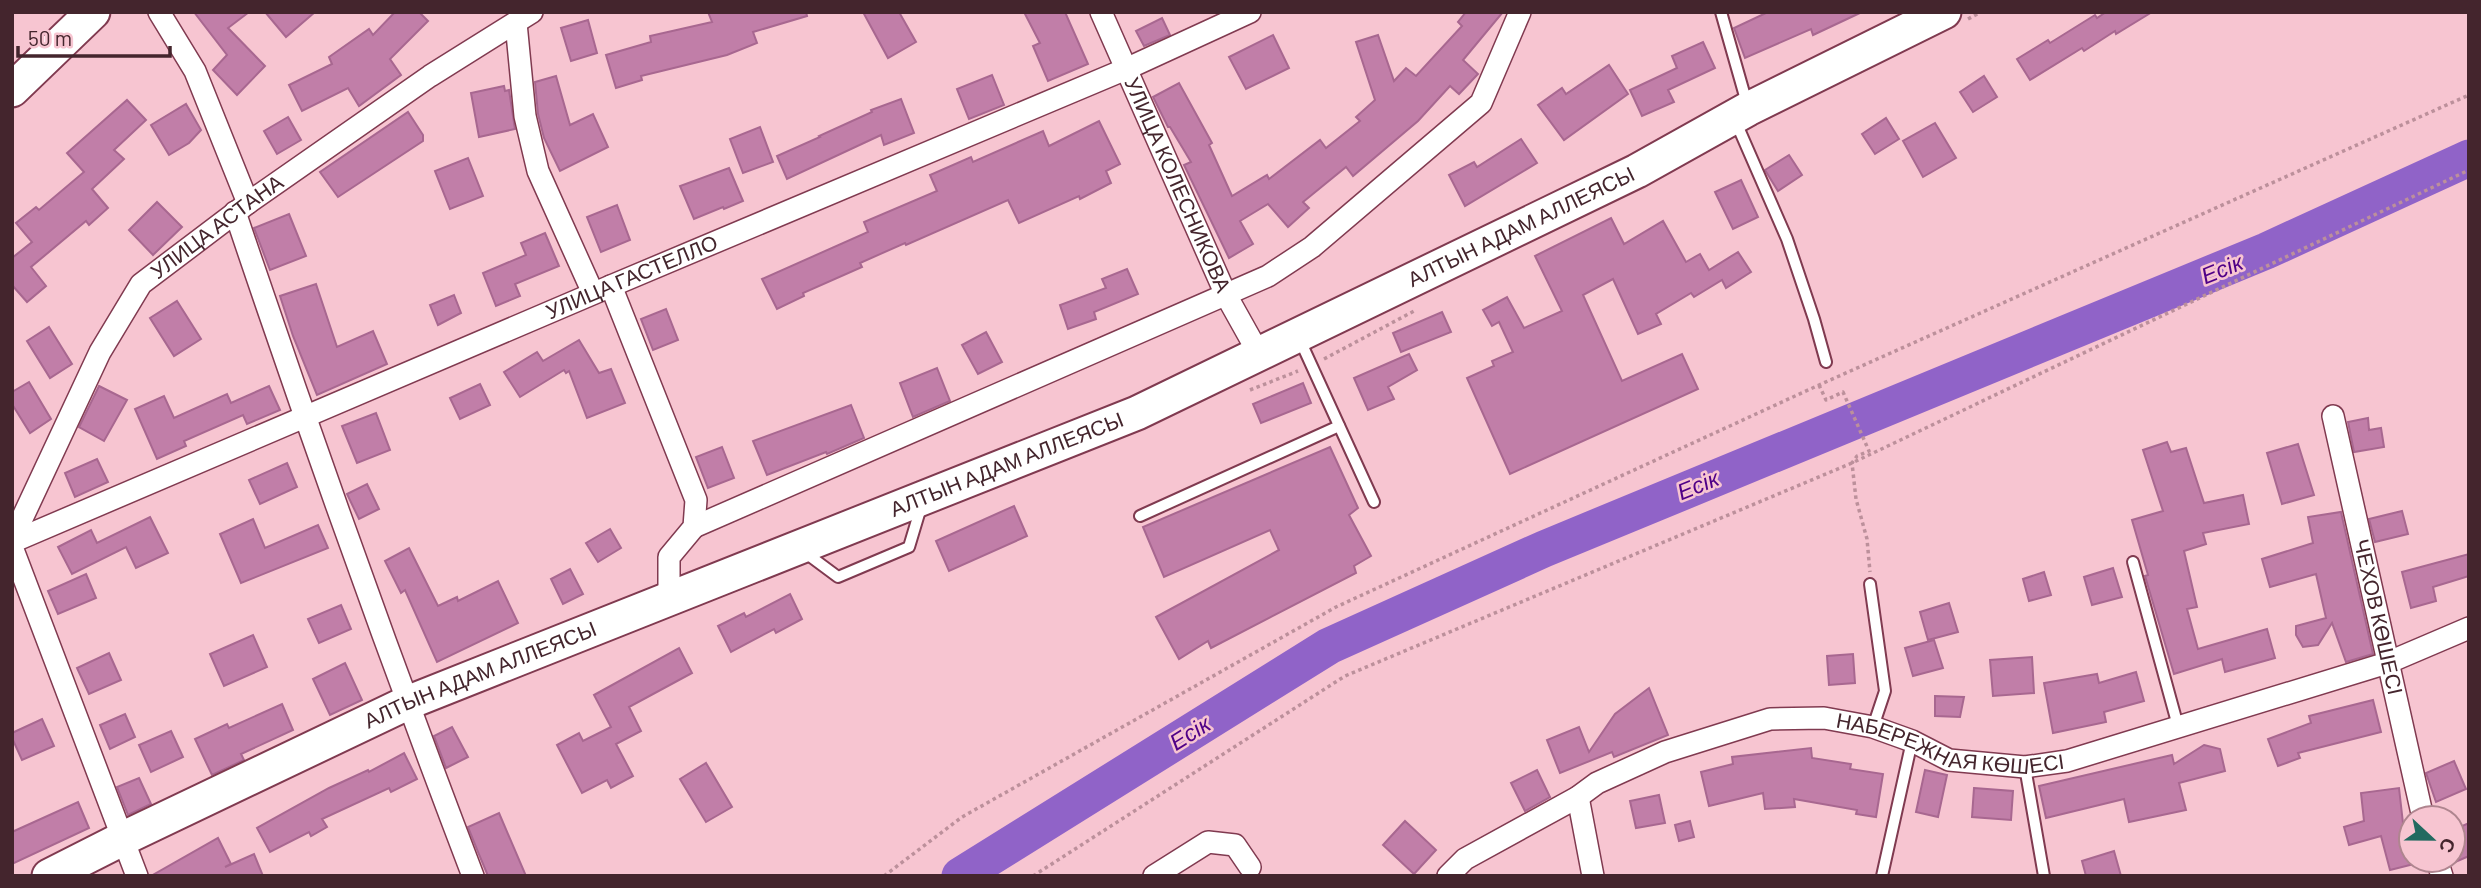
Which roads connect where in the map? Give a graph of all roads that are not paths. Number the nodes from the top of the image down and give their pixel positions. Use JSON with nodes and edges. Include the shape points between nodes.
{"nodes":[{"id":1,"x":93,"y":12,"type":"edge"},
{"id":2,"x":159,"y":12,"type":"edge"},
{"id":3,"x":1101,"y":12,"type":"edge"},
{"id":4,"x":1250,"y":12,"type":"edge"},
{"id":5,"x":1520,"y":12,"type":"edge"},
{"id":6,"x":1721,"y":12,"type":"edge"},
{"id":7,"x":1944,"y":12,"type":"edge"},
{"id":8,"x":524,"y":18,"type":"edge"},
{"id":9,"x":1126,"y":69,"type":"junction"},
{"id":10,"x":12,"y":90,"type":"edge"},
{"id":11,"x":1741,"y":113,"type":"junction"},
{"id":12,"x":241,"y":208,"type":"junction"},
{"id":13,"x":602,"y":290,"type":"junction"},
{"id":14,"x":1226,"y":295,"type":"junction"},
{"id":15,"x":1297,"y":335,"type":"junction"},
{"id":16,"x":1259,"y":354,"type":"junction"},
{"id":17,"x":1826,"y":362,"type":"dead end"},
{"id":18,"x":2333,"y":416,"type":"dead end"},
{"id":19,"x":304,"y":417,"type":"junction"},
{"id":20,"x":1339,"y":426,"type":"junction"},
{"id":21,"x":1374,"y":502,"type":"dead end"},
{"id":22,"x":1140,"y":516,"type":"dead end"},
{"id":23,"x":694,"y":527,"type":"junction"},
{"id":24,"x":12,"y":543,"type":"edge"},
{"id":25,"x":2133,"y":562,"type":"dead end"},
{"id":26,"x":1870,"y":584,"type":"road end"},
{"id":27,"x":669,"y":599,"type":"junction"},
{"id":28,"x":2469,"y":628,"type":"edge"},
{"id":29,"x":2387,"y":663,"type":"junction"},
{"id":30,"x":407,"y":703,"type":"junction"},
{"id":31,"x":2178,"y":726,"type":"junction"},
{"id":32,"x":1873,"y":727,"type":"junction"},
{"id":33,"x":1912,"y":741,"type":"junction"},
{"id":34,"x":2025,"y":767,"type":"junction"},
{"id":35,"x":1578,"y":797,"type":"junction"},
{"id":36,"x":2420,"y":804,"type":"edge"},
{"id":37,"x":121,"y":839,"type":"junction"},
{"id":38,"x":1250,"y":867,"type":"dead end"},
{"id":39,"x":49,"y":876,"type":"edge"},
{"id":40,"x":137,"y":876,"type":"edge"},
{"id":41,"x":473,"y":876,"type":"edge"},
{"id":42,"x":1154,"y":876,"type":"edge"},
{"id":43,"x":1448,"y":876,"type":"edge"},
{"id":44,"x":1594,"y":876,"type":"edge"},
{"id":45,"x":1882,"y":876,"type":"edge"},
{"id":46,"x":2043,"y":876,"type":"edge"}],
"edges":[{"from":1,"to":10,"type":"main road"},
{"from":2,"to":12,"type":"street","via":[[195,71]]},
{"from":3,"to":9,"type":"street","name":"УЛИЦА КОЛЕСНИКОВА"},
{"from":4,"to":9,"type":"street","name":"УЛИЦА ГАСТЕЛЛО"},
{"from":5,"to":14,"type":"street","via":[[1481,103],[1312,247],[1268,276]]},
{"from":6,"to":11,"type":"lane"},
{"from":7,"to":11,"type":"main road","name":"АЛТЫН АДАМ АЛЛЕЯСЫ"},
{"from":8,"to":12,"type":"street","name":"УЛИЦА АСТАНА","via":[[430,76]]},
{"from":8,"to":13,"type":"street","via":[[525,116],[538,171]]},
{"from":9,"to":13,"type":"street","name":"УЛИЦА ГАСТЕЛЛО"},
{"from":9,"to":14,"type":"street","name":"УЛИЦА КОЛЕСНИКОВА"},
{"from":11,"to":15,"type":"main road","name":"АЛТЫН АДАМ АЛЛЕЯСЫ","via":[[1637,171]]},
{"from":11,"to":17,"type":"lane"},
{"from":12,"to":19,"type":"street"},
{"from":12,"to":24,"type":"street","name":"УЛИЦА АСТАНА","via":[[141,284],[100,352]]},
{"from":13,"to":19,"type":"street","name":"УЛИЦА ГАСТЕЛЛО"},
{"from":13,"to":23,"type":"street","via":[[692,487]]},
{"from":14,"to":16,"type":"street","name":"УЛИЦА КОЛЕСНИКОВА"},
{"from":14,"to":23,"type":"street"},
{"from":15,"to":16,"type":"main road","name":"АЛТЫН АДАМ АЛЛЕЯСЫ"},
{"from":15,"to":20,"type":"lane"},
{"from":16,"to":27,"type":"main road","name":"АЛТЫН АДАМ АЛЛЕЯСЫ","via":[[1137,413]]},
{"from":18,"to":29,"type":"street","name":"ЧЕХОВ КӨШЕСІ"},
{"from":19,"to":24,"type":"street","name":"УЛИЦА ГАСТЕЛЛО"},
{"from":19,"to":30,"type":"street"},
{"from":20,"to":21,"type":"lane"},
{"from":20,"to":22,"type":"lane"},
{"from":23,"to":27,"type":"street","via":[[669,557]]},
{"from":24,"to":37,"type":"street"},
{"from":25,"to":31,"type":"lane"},
{"from":26,"to":32,"type":"lane","via":[[1885,691]]},
{"from":27,"to":30,"type":"main road","name":"АЛТЫН АДАМ АЛЛЕЯСЫ"},
{"from":28,"to":29,"type":"street","name":"НАБЕРЕЖНАЯ КӨШЕСІ"},
{"from":29,"to":31,"type":"street","name":"НАБЕРЕЖНАЯ КӨШЕСІ"},
{"from":29,"to":36,"type":"street","name":"ЧЕХОВ КӨШЕСІ"},
{"from":30,"to":37,"type":"main road","name":"АЛТЫН АДАМ АЛЛЕЯСЫ"},
{"from":30,"to":41,"type":"street"},
{"from":31,"to":34,"type":"street","name":"НАБЕРЕЖНАЯ КӨШЕСІ","via":[[2067,761]]},
{"from":32,"to":33,"type":"street","name":"НАБЕРЕЖНАЯ КӨШЕСІ"},
{"from":32,"to":35,"type":"street","name":"НАБЕРЕЖНАЯ КӨШЕСІ","via":[[1824,718],[1770,719],[1665,752],[1597,783]]},
{"from":33,"to":34,"type":"street","name":"НАБЕРЕЖНАЯ КӨШЕСІ","via":[[1949,760]]},
{"from":33,"to":45,"type":"lane"},
{"from":34,"to":46,"type":"lane"},
{"from":35,"to":43,"type":"street","name":"НАБЕРЕЖНАЯ КӨШЕСІ","via":[[1465,859]]},
{"from":35,"to":44,"type":"street"},
{"from":37,"to":39,"type":"main road","name":"АЛТЫН АДАМ АЛЛЕЯСЫ"},
{"from":37,"to":40,"type":"street"},
{"from":38,"to":42,"type":"street","via":[[1235,845],[1208,842]]}]}
